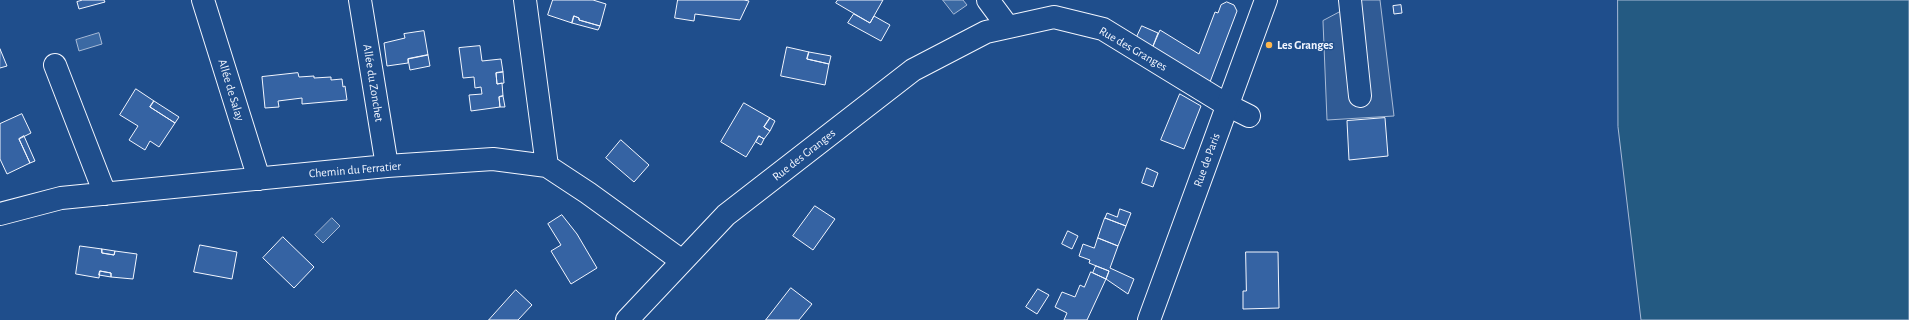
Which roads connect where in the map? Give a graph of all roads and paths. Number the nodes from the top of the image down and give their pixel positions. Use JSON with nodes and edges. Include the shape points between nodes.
{"nodes":[{"id":1,"x":203,"y":0,"type":"edge"},
{"id":2,"x":360,"y":0,"type":"edge"},
{"id":3,"x":525,"y":0,"type":"edge"},
{"id":4,"x":988,"y":0,"type":"edge"},
{"id":5,"x":1266,"y":0,"type":"edge"},
{"id":6,"x":1350,"y":0,"type":"edge"},
{"id":7,"x":1008,"y":27,"type":"junction"},
{"id":8,"x":55,"y":65,"type":"dead end"},
{"id":9,"x":1360,"y":96,"type":"dead end"},
{"id":10,"x":1227,"y":105,"type":"junction"},
{"id":11,"x":1249,"y":116,"type":"dead end"},
{"id":12,"x":386,"y":166,"type":"junction"},
{"id":13,"x":548,"y":166,"type":"junction"},
{"id":14,"x":259,"y":179,"type":"junction"},
{"id":15,"x":105,"y":194,"type":"junction"},
{"id":16,"x":0,"y":214,"type":"edge"},
{"id":17,"x":682,"y":261,"type":"junction"},
{"id":18,"x":627,"y":320,"type":"edge"},
{"id":19,"x":1149,"y":320,"type":"edge"}],
"edges":[{"from":1,"to":14,"type":"street","name":"Allée de Salay"},
{"from":2,"to":12,"type":"street","name":"Allée du Zonchet"},
{"from":3,"to":13,"type":"street"},
{"from":4,"to":7,"type":"street"},
{"from":5,"to":10,"type":"street","name":"Rue de Paris"},
{"from":6,"to":9,"type":"street"},
{"from":7,"to":10,"type":"street","name":"Rue des Granges","via":[[1054,17],[1103,28]]},
{"from":7,"to":17,"type":"street","name":"Rue des Granges","via":[[986,32],[913,70],[726,214]]},
{"from":8,"to":15,"type":"street"},
{"from":10,"to":11,"type":"street","name":"Rue des Granges"},
{"from":10,"to":19,"type":"street","name":"Rue de Paris"},
{"from":12,"to":13,"type":"street","name":"Chemin du Ferratier","via":[[492,159]]},
{"from":12,"to":14,"type":"street","name":"Chemin du Ferratier"},
{"from":13,"to":17,"type":"street","name":"Chemin du Ferratier"},
{"from":14,"to":15,"type":"street","name":"Chemin du Ferratier"},
{"from":15,"to":16,"type":"street","name":"Chemin du Ferratier","via":[[61,198]]},
{"from":17,"to":18,"type":"street","name":"Rue des Granges"}]}
